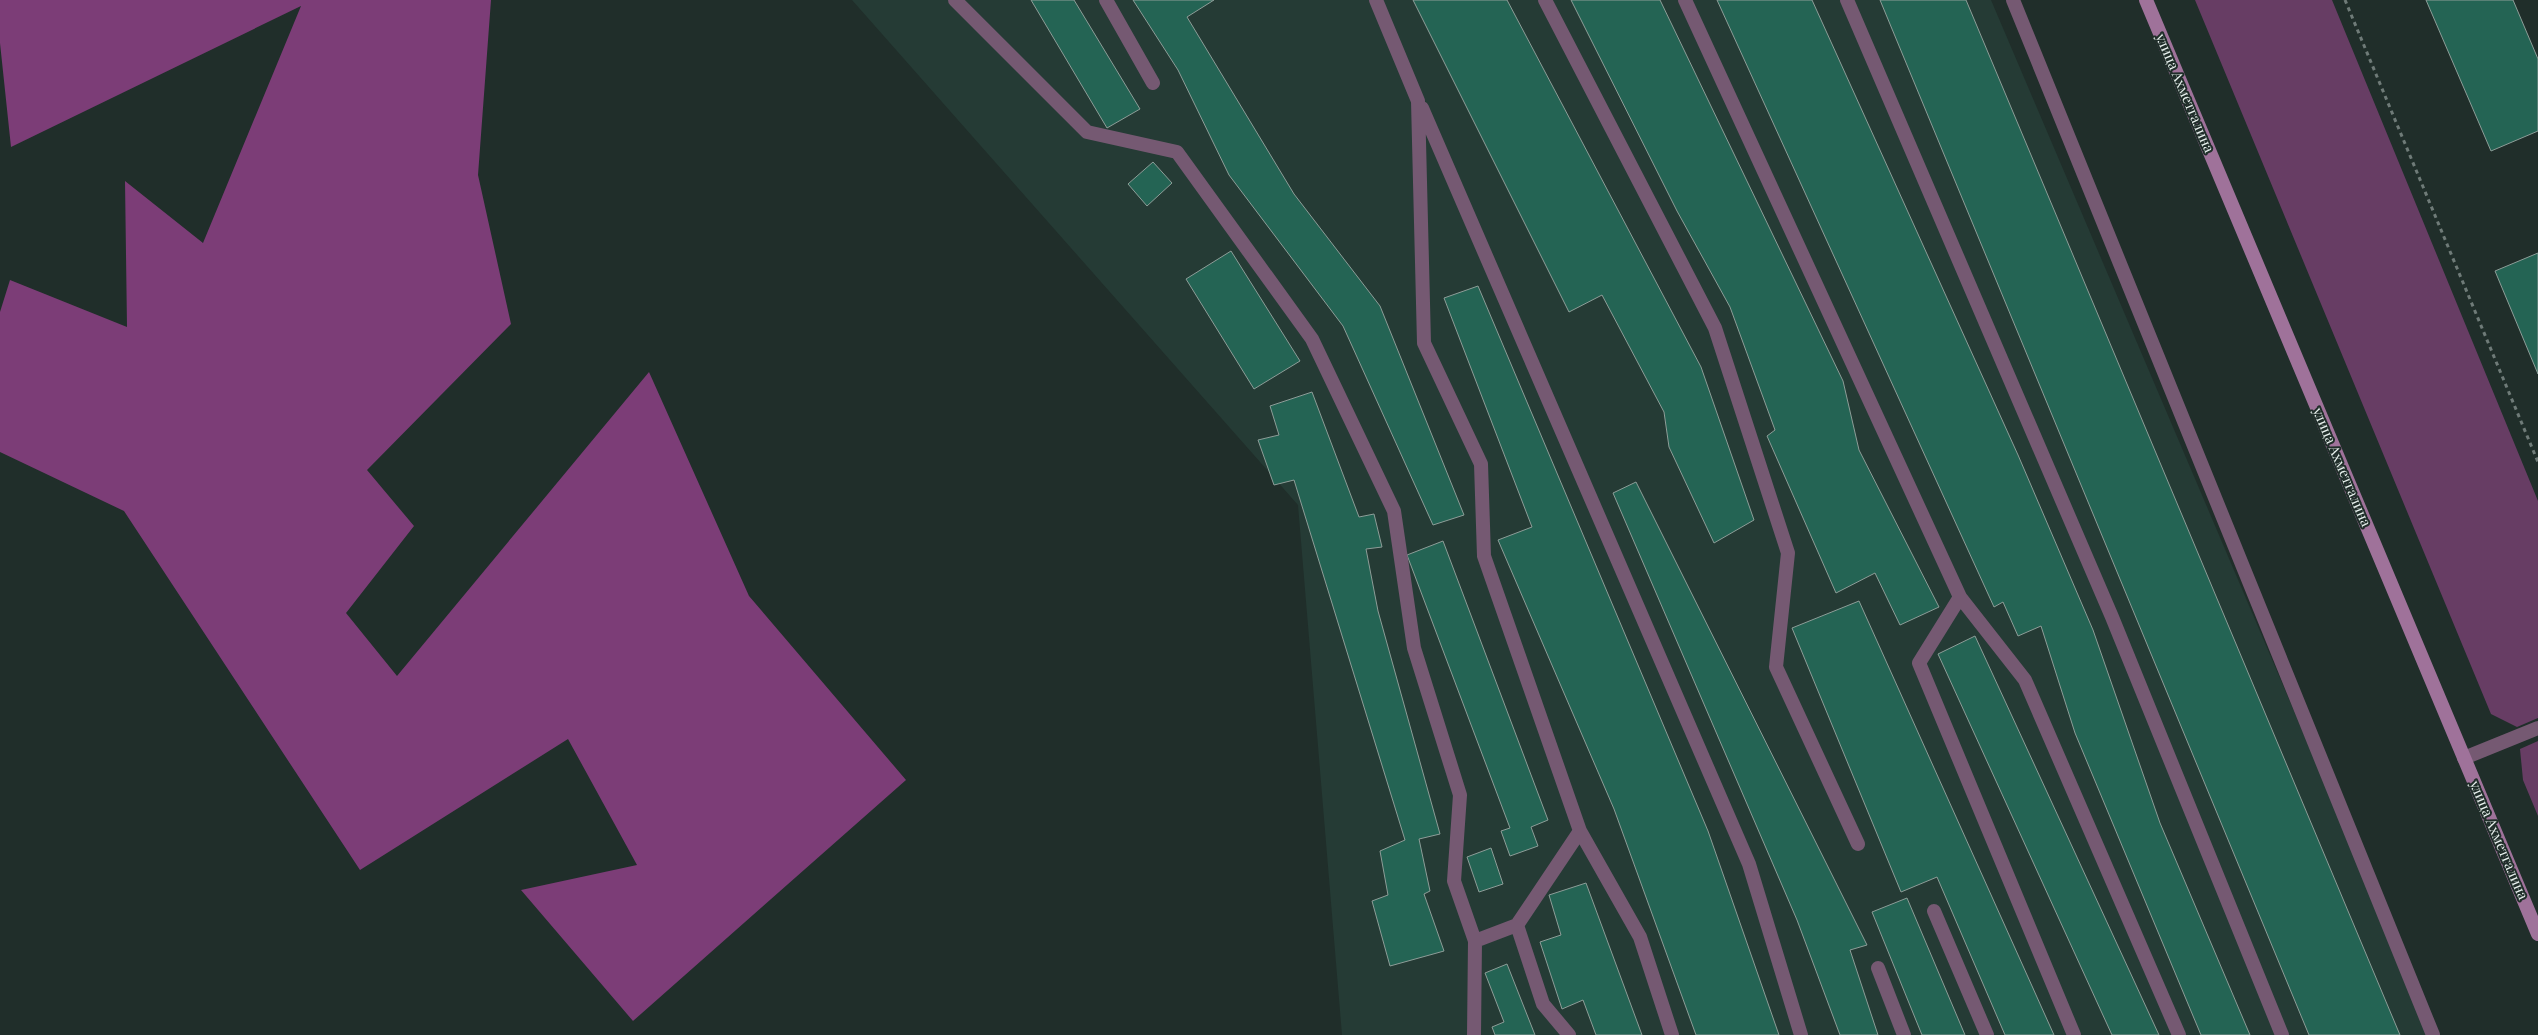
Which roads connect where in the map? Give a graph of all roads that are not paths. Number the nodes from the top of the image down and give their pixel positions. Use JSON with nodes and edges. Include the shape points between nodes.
{"nodes":[{"id":1,"x":955,"y":0,"type":"edge"},
{"id":2,"x":1106,"y":0,"type":"edge"},
{"id":3,"x":1376,"y":0,"type":"edge"},
{"id":4,"x":1545,"y":0,"type":"edge"},
{"id":5,"x":1685,"y":0,"type":"edge"},
{"id":6,"x":1847,"y":0,"type":"edge"},
{"id":7,"x":2013,"y":0,"type":"edge"},
{"id":8,"x":2146,"y":0,"type":"edge"},
{"id":9,"x":1153,"y":83,"type":"dead end"},
{"id":10,"x":1418,"y":101,"type":"junction"},
{"id":11,"x":1960,"y":597,"type":"junction"},
{"id":12,"x":2538,"y":728,"type":"edge"},
{"id":13,"x":2464,"y":758,"type":"junction"},
{"id":14,"x":1580,"y":831,"type":"junction"},
{"id":15,"x":1858,"y":844,"type":"dead end"},
{"id":16,"x":1934,"y":911,"type":"dead end"},
{"id":17,"x":1517,"y":925,"type":"junction"},
{"id":18,"x":2538,"y":934,"type":"edge"},
{"id":19,"x":1475,"y":941,"type":"junction"},
{"id":20,"x":1878,"y":968,"type":"dead end"},
{"id":21,"x":1474,"y":1035,"type":"edge"},
{"id":22,"x":1569,"y":1035,"type":"edge"},
{"id":23,"x":1672,"y":1035,"type":"edge"},
{"id":24,"x":1801,"y":1035,"type":"edge"},
{"id":25,"x":1904,"y":1035,"type":"edge"},
{"id":26,"x":1987,"y":1035,"type":"edge"},
{"id":27,"x":2074,"y":1035,"type":"edge"},
{"id":28,"x":2179,"y":1035,"type":"edge"},
{"id":29,"x":2282,"y":1035,"type":"edge"},
{"id":30,"x":2433,"y":1035,"type":"edge"}],
"edges":[{"from":1,"to":19,"type":"lane","via":[[1087,132],[1177,152],[1312,339],[1394,511],[1414,648],[1460,795],[1454,881]]},
{"from":2,"to":9,"type":"lane"},
{"from":3,"to":10,"type":"lane"},
{"from":4,"to":15,"type":"lane","via":[[1715,328],[1788,553],[1776,667]]},
{"from":5,"to":11,"type":"lane"},
{"from":6,"to":29,"type":"lane","via":[[2112,617]]},
{"from":7,"to":30,"type":"lane"},
{"from":8,"to":13,"type":"main road","name":"улица Ахметгалина"},
{"from":10,"to":14,"type":"lane","via":[[1424,343],[1481,464],[1484,556]]},
{"from":10,"to":24,"type":"lane","via":[[1749,864]]},
{"from":11,"to":27,"type":"lane","via":[[1919,663]]},
{"from":11,"to":28,"type":"lane","via":[[2025,680]]},
{"from":12,"to":13,"type":"lane"},
{"from":13,"to":18,"type":"main road","name":"улица Ахметгалина"},
{"from":14,"to":17,"type":"lane"},
{"from":14,"to":23,"type":"lane","via":[[1640,937]]},
{"from":16,"to":26,"type":"lane"},
{"from":17,"to":19,"type":"lane"},
{"from":17,"to":22,"type":"lane","via":[[1543,1004]]},
{"from":19,"to":21,"type":"lane"},
{"from":20,"to":25,"type":"lane"}]}
